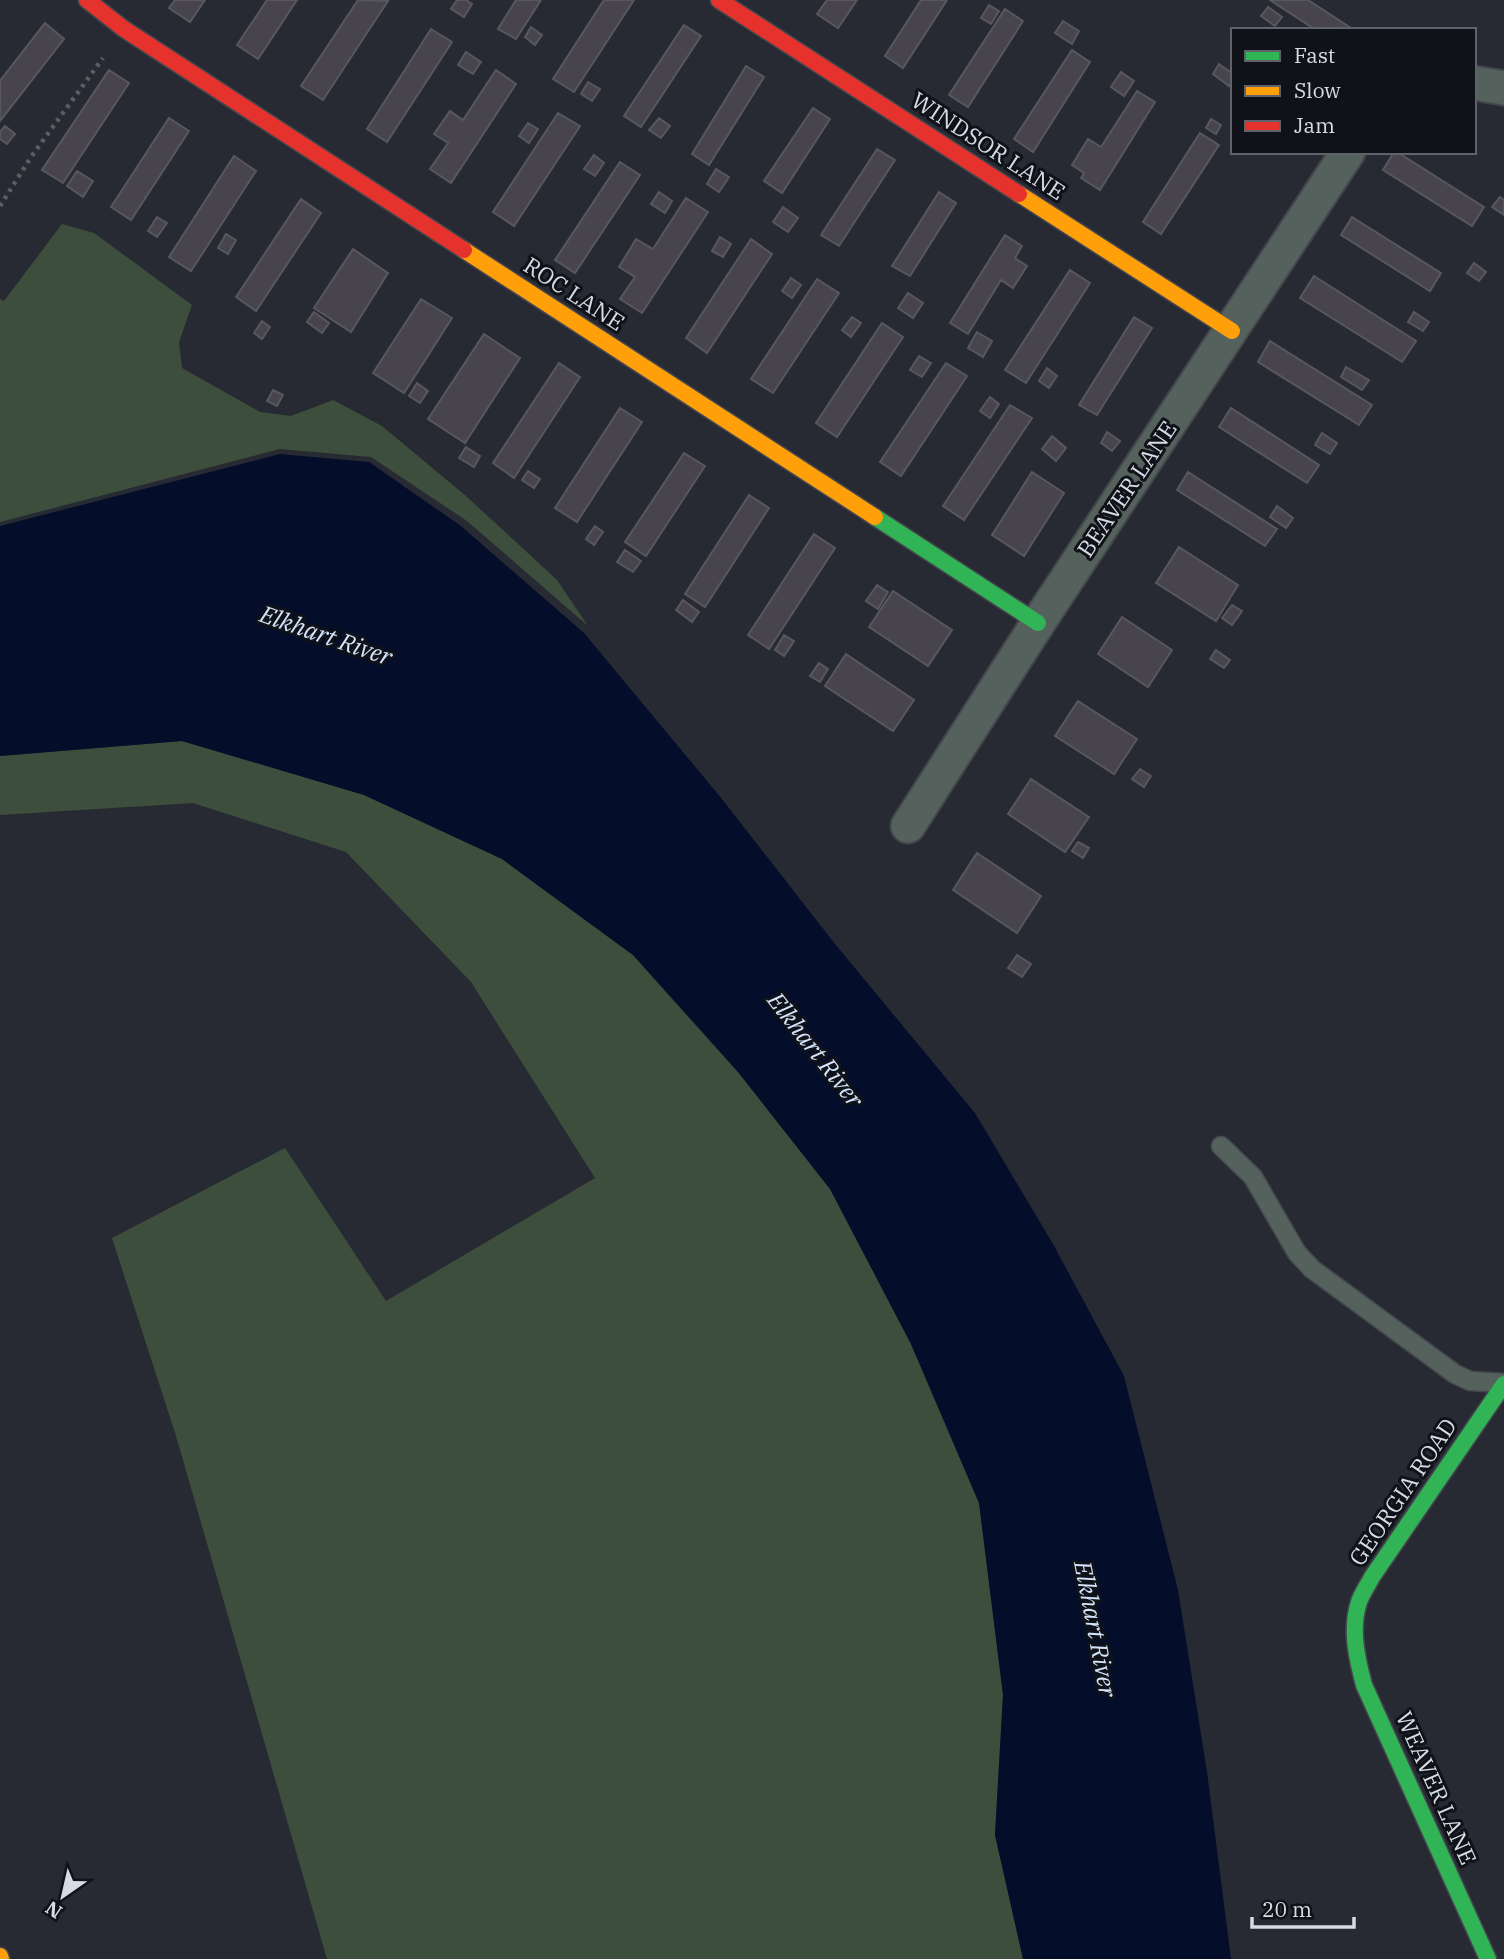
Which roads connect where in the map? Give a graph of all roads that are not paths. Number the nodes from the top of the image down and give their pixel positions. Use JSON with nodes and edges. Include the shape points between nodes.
{"nodes":[{"id":1,"x":87,"y":0,"type":"edge"},
{"id":2,"x":719,"y":0,"type":"edge"},
{"id":3,"x":1476,"y":83,"type":"edge"},
{"id":4,"x":1504,"y":88,"type":"edge"},
{"id":5,"x":1347,"y":154,"type":"edge"},
{"id":6,"x":1232,"y":331,"type":"junction"},
{"id":7,"x":1038,"y":623,"type":"junction"},
{"id":8,"x":908,"y":826,"type":"dead end"},
{"id":9,"x":1221,"y":1146,"type":"dead end"},
{"id":10,"x":1504,"y":1383,"type":"edge"},
{"id":11,"x":1356,"y":1631,"type":"joint"},
{"id":12,"x":1488,"y":1959,"type":"edge"}],
"edges":[{"from":1,"to":7,"type":"street","name":"ROC LANE","via":[[124,29]]},
{"from":2,"to":6,"type":"street","name":"WINDSOR LANE"},
{"from":3,"to":4,"type":"street"},
{"from":5,"to":6,"type":"street","name":"BEAVER LANE"},
{"from":6,"to":7,"type":"street","name":"BEAVER LANE"},
{"from":7,"to":8,"type":"street","name":"BEAVER LANE"},
{"from":9,"to":10,"type":"lane","via":[[1253,1177],[1297,1253],[1312,1269],[1455,1374],[1470,1381]]},
{"from":10,"to":11,"type":"street","name":"GEORGIA ROAD","via":[[1372,1577],[1359,1602]]},
{"from":11,"to":12,"type":"street","name":"WEAVER LANE","via":[[1364,1685]]}]}
